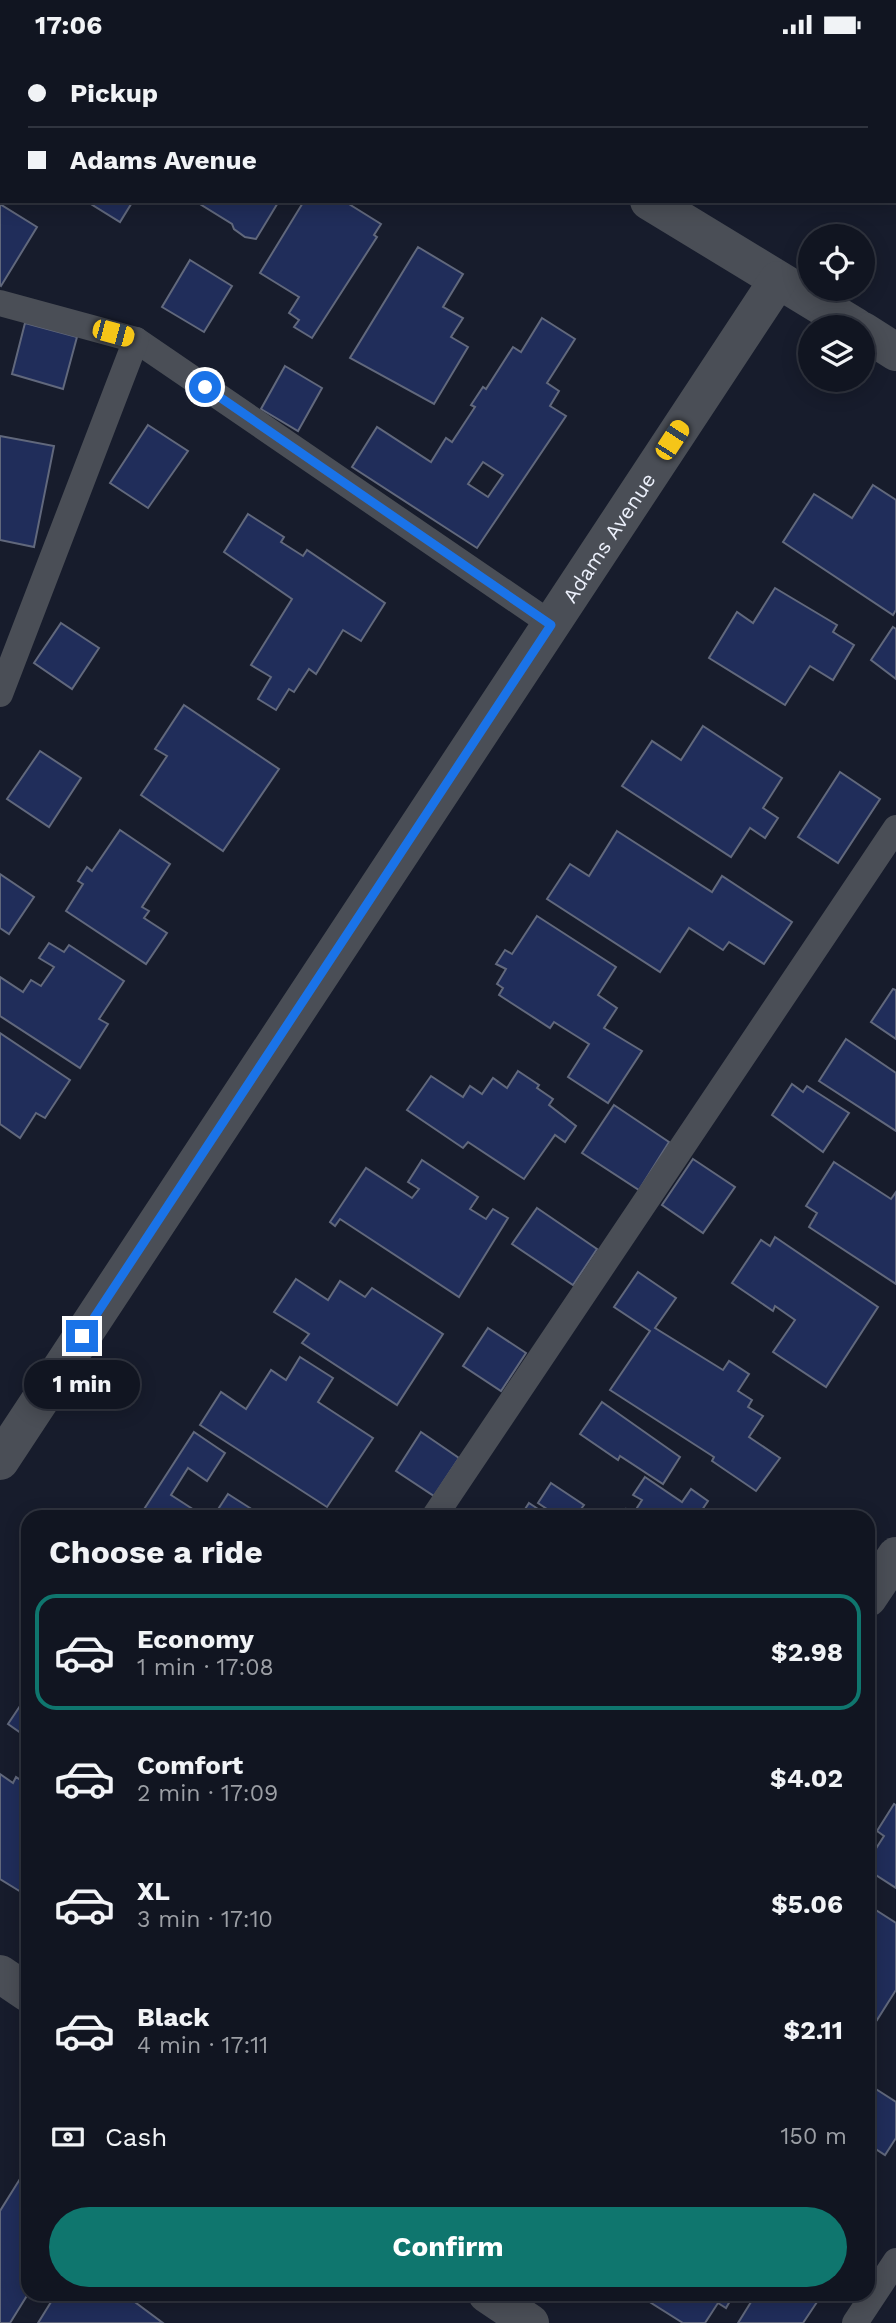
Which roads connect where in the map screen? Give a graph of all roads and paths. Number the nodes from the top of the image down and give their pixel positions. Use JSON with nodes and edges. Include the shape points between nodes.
{"nodes":[{"id":1,"x":652,"y":203,"type":"edge"},
{"id":2,"x":778,"y":280,"type":"junction"},
{"id":3,"x":0,"y":303,"type":"edge"},
{"id":4,"x":836,"y":315,"type":"edge"},
{"id":5,"x":136,"y":339,"type":"junction"},
{"id":6,"x":875,"y":339,"type":"edge"},
{"id":7,"x":896,"y":352,"type":"edge"},
{"id":8,"x":551,"y":625,"type":"junction"},
{"id":9,"x":0,"y":694,"type":"edge"},
{"id":10,"x":896,"y":828,"type":"edge"},
{"id":11,"x":2,"y":1453,"type":"edge"},
{"id":12,"x":439,"y":1510,"type":"edge"},
{"id":13,"x":896,"y":1556,"type":"edge"},
{"id":14,"x":875,"y":1588,"type":"edge"},
{"id":15,"x":0,"y":1974,"type":"edge"},
{"id":16,"x":21,"y":1988,"type":"edge"},
{"id":17,"x":896,"y":2261,"type":"edge"},
{"id":18,"x":875,"y":2293,"type":"edge"},
{"id":19,"x":497,"y":2301,"type":"edge"},
{"id":20,"x":870,"y":2301,"type":"edge"},
{"id":21,"x":530,"y":2323,"type":"edge"},
{"id":22,"x":855,"y":2323,"type":"edge"}],
"edges":[{"from":1,"to":2,"type":"street"},
{"from":2,"to":4,"type":"street"},
{"from":2,"to":8,"type":"street","name":"Adams Avenue"},
{"from":3,"to":5,"type":"lane"},
{"from":5,"to":8,"type":"lane"},
{"from":5,"to":9,"type":"lane"},
{"from":6,"to":7,"type":"street"},
{"from":8,"to":11,"type":"street","name":"Adams Avenue"},
{"from":10,"to":12,"type":"lane"},
{"from":13,"to":14,"type":"street"},
{"from":15,"to":16,"type":"street"},
{"from":17,"to":18,"type":"lane"},
{"from":19,"to":21,"type":"street"},
{"from":20,"to":22,"type":"lane"}]}
